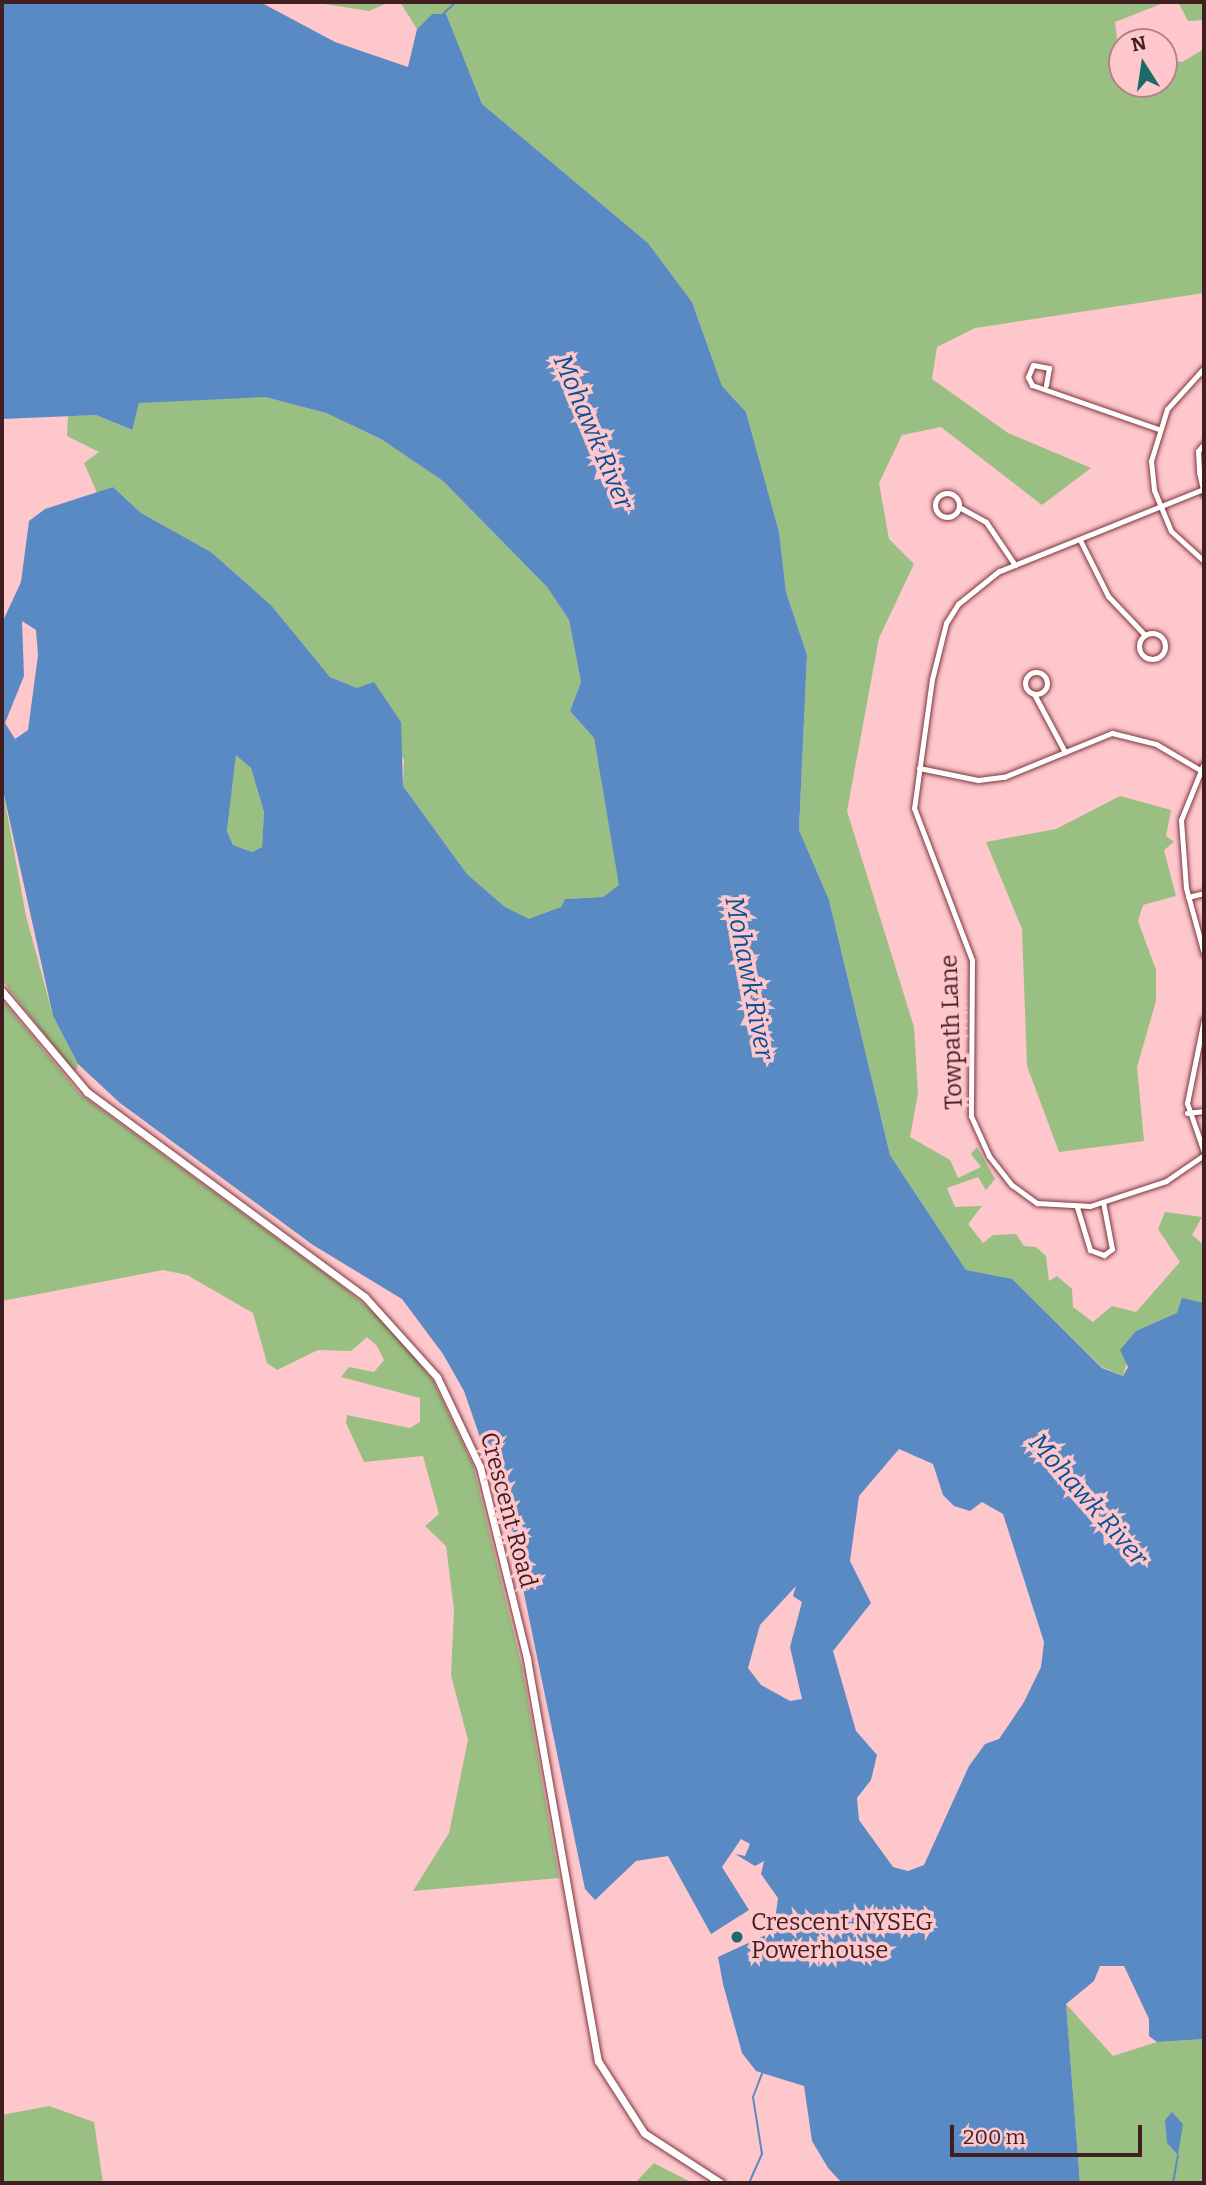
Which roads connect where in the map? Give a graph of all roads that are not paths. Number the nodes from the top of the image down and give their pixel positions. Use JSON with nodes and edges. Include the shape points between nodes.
{"nodes":[{"id":1,"x":1204,"y":368,"type":"edge"},
{"id":2,"x":1046,"y":385,"type":"junction"},
{"id":3,"x":1157,"y":429,"type":"junction"},
{"id":4,"x":1204,"y":444,"type":"edge"},
{"id":5,"x":1202,"y":472,"type":"edge"},
{"id":6,"x":1203,"y":492,"type":"edge"},
{"id":7,"x":959,"y":507,"type":"junction"},
{"id":8,"x":1159,"y":507,"type":"junction"},
{"id":9,"x":1080,"y":540,"type":"junction"},
{"id":10,"x":1204,"y":561,"type":"edge"},
{"id":11,"x":1015,"y":565,"type":"junction"},
{"id":12,"x":1145,"y":635,"type":"junction"},
{"id":13,"x":1034,"y":694,"type":"junction"},
{"id":14,"x":1065,"y":752,"type":"junction"},
{"id":15,"x":1204,"y":763,"type":"edge"},
{"id":16,"x":919,"y":768,"type":"junction"},
{"id":17,"x":1200,"y":769,"type":"junction"},
{"id":18,"x":1204,"y":893,"type":"edge"},
{"id":19,"x":1188,"y":897,"type":"junction"},
{"id":20,"x":1204,"y":954,"type":"edge"},
{"id":21,"x":2,"y":991,"type":"edge"},
{"id":22,"x":1204,"y":1018,"type":"edge"},
{"id":23,"x":1204,"y":1111,"type":"edge"},
{"id":24,"x":1187,"y":1113,"type":"junction"},
{"id":25,"x":1204,"y":1154,"type":"edge"},
{"id":26,"x":1103,"y":1202,"type":"junction"},
{"id":27,"x":1077,"y":1207,"type":"junction"},
{"id":28,"x":722,"y":2183,"type":"edge"}],
"edges":[{"from":1,"to":3,"type":"street","via":[[1177,395]]},
{"from":2,"to":2,"type":"street","via":[[1049,368],[1033,365],[1029,381]]},
{"from":2,"to":3,"type":"street"},
{"from":3,"to":8,"type":"street","via":[[1152,477]]},
{"from":4,"to":5,"type":"street"},
{"from":5,"to":6,"type":"street"},
{"from":6,"to":8,"type":"street","name":"Towpath Lane"},
{"from":7,"to":7,"type":"street","via":[[945,517],[936,503],[947,494]]},
{"from":7,"to":11,"type":"street","via":[[986,522]]},
{"from":8,"to":9,"type":"street","name":"Towpath Lane"},
{"from":8,"to":10,"type":"street","via":[[1180,543]]},
{"from":9,"to":11,"type":"street","name":"Towpath Lane"},
{"from":9,"to":12,"type":"street","via":[[1108,596]]},
{"from":11,"to":16,"type":"street","name":"Towpath Lane","via":[[983,579],[946,623]]},
{"from":12,"to":12,"type":"street","via":[[1164,639],[1158,658],[1140,650]]},
{"from":13,"to":13,"type":"street","via":[[1025,680],[1035,672],[1047,683]]},
{"from":13,"to":14,"type":"street"},
{"from":14,"to":16,"type":"street","via":[[1030,771],[978,780]]},
{"from":14,"to":17,"type":"street","via":[[1102,735],[1123,733]]},
{"from":15,"to":17,"type":"street"},
{"from":16,"to":27,"type":"street","name":"Towpath Lane","via":[[918,826],[972,960],[973,1123],[1012,1185],[1037,1203]]},
{"from":17,"to":19,"type":"street","via":[[1181,820]]},
{"from":18,"to":19,"type":"street"},
{"from":19,"to":20,"type":"street"},
{"from":21,"to":28,"type":"street","name":"Crescent Road","via":[[87,1093],[365,1297],[437,1377],[480,1467],[527,1659],[598,2060],[644,2133]]},
{"from":22,"to":24,"type":"street"},
{"from":23,"to":24,"type":"street"},
{"from":24,"to":25,"type":"street"},
{"from":25,"to":26,"type":"street","name":"Towpath Lane","via":[[1166,1181]]},
{"from":26,"to":27,"type":"street","name":"Towpath Lane"},
{"from":26,"to":27,"type":"street","via":[[1112,1249],[1104,1255],[1090,1250]]}]}
